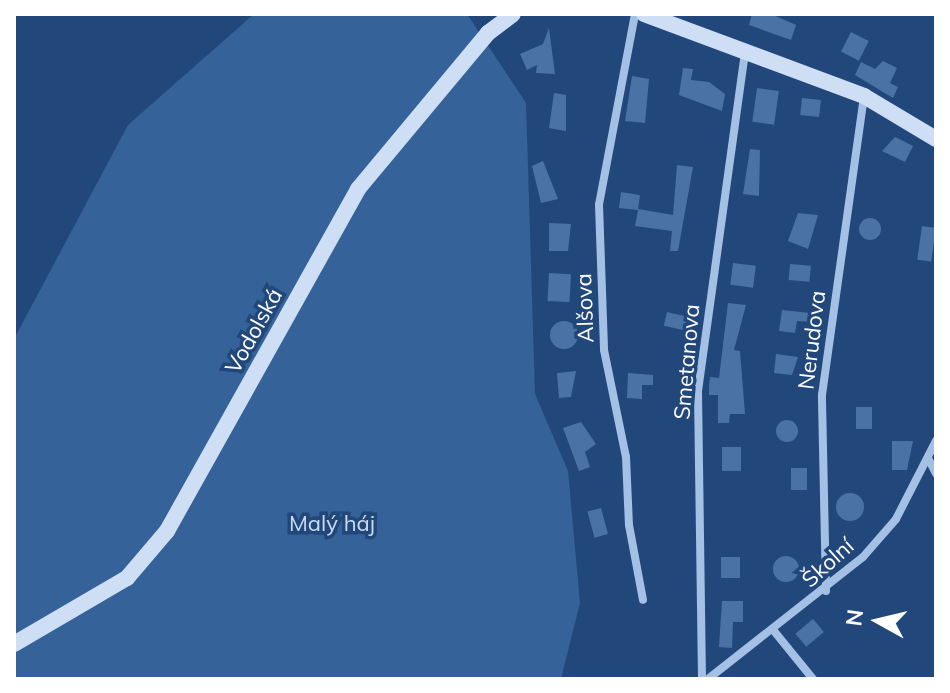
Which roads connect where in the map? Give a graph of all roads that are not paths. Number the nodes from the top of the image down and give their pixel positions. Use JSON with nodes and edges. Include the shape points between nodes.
{"nodes":[{"id":1,"x":513,"y":14,"type":"edge"},
{"id":2,"x":635,"y":14,"type":"edge"},
{"id":3,"x":644,"y":14,"type":"edge"},
{"id":4,"x":746,"y":51,"type":"junction"},
{"id":5,"x":864,"y":96,"type":"junction"},
{"id":6,"x":936,"y":139,"type":"edge"},
{"id":7,"x":936,"y":441,"type":"edge"},
{"id":8,"x":928,"y":458,"type":"junction"},
{"id":9,"x":936,"y":474,"type":"edge"},
{"id":10,"x":826,"y":591,"type":"junction"},
{"id":11,"x":643,"y":600,"type":"dead end"},
{"id":12,"x":774,"y":631,"type":"junction"},
{"id":13,"x":14,"y":644,"type":"edge"},
{"id":14,"x":702,"y":679,"type":"edge"},
{"id":15,"x":708,"y":679,"type":"edge"},
{"id":16,"x":813,"y":679,"type":"edge"}],
"edges":[{"from":1,"to":13,"type":"street","name":"Vodolská","via":[[488,33],[358,189],[167,531],[127,578]]},
{"from":2,"to":11,"type":"street","name":"Alšova","via":[[599,205],[604,350],[626,457],[629,525]]},
{"from":3,"to":4,"type":"street"},
{"from":4,"to":5,"type":"street"},
{"from":4,"to":14,"type":"street","name":"Smetanova","via":[[698,391]]},
{"from":5,"to":6,"type":"street"},
{"from":5,"to":10,"type":"street","name":"Nerudova","via":[[822,395]]},
{"from":7,"to":8,"type":"street","name":"Školní"},
{"from":8,"to":9,"type":"street"},
{"from":8,"to":10,"type":"street","name":"Školní","via":[[896,519]]},
{"from":10,"to":12,"type":"street","name":"Školní"},
{"from":12,"to":15,"type":"street","name":"Školní"},
{"from":12,"to":16,"type":"street"}]}
